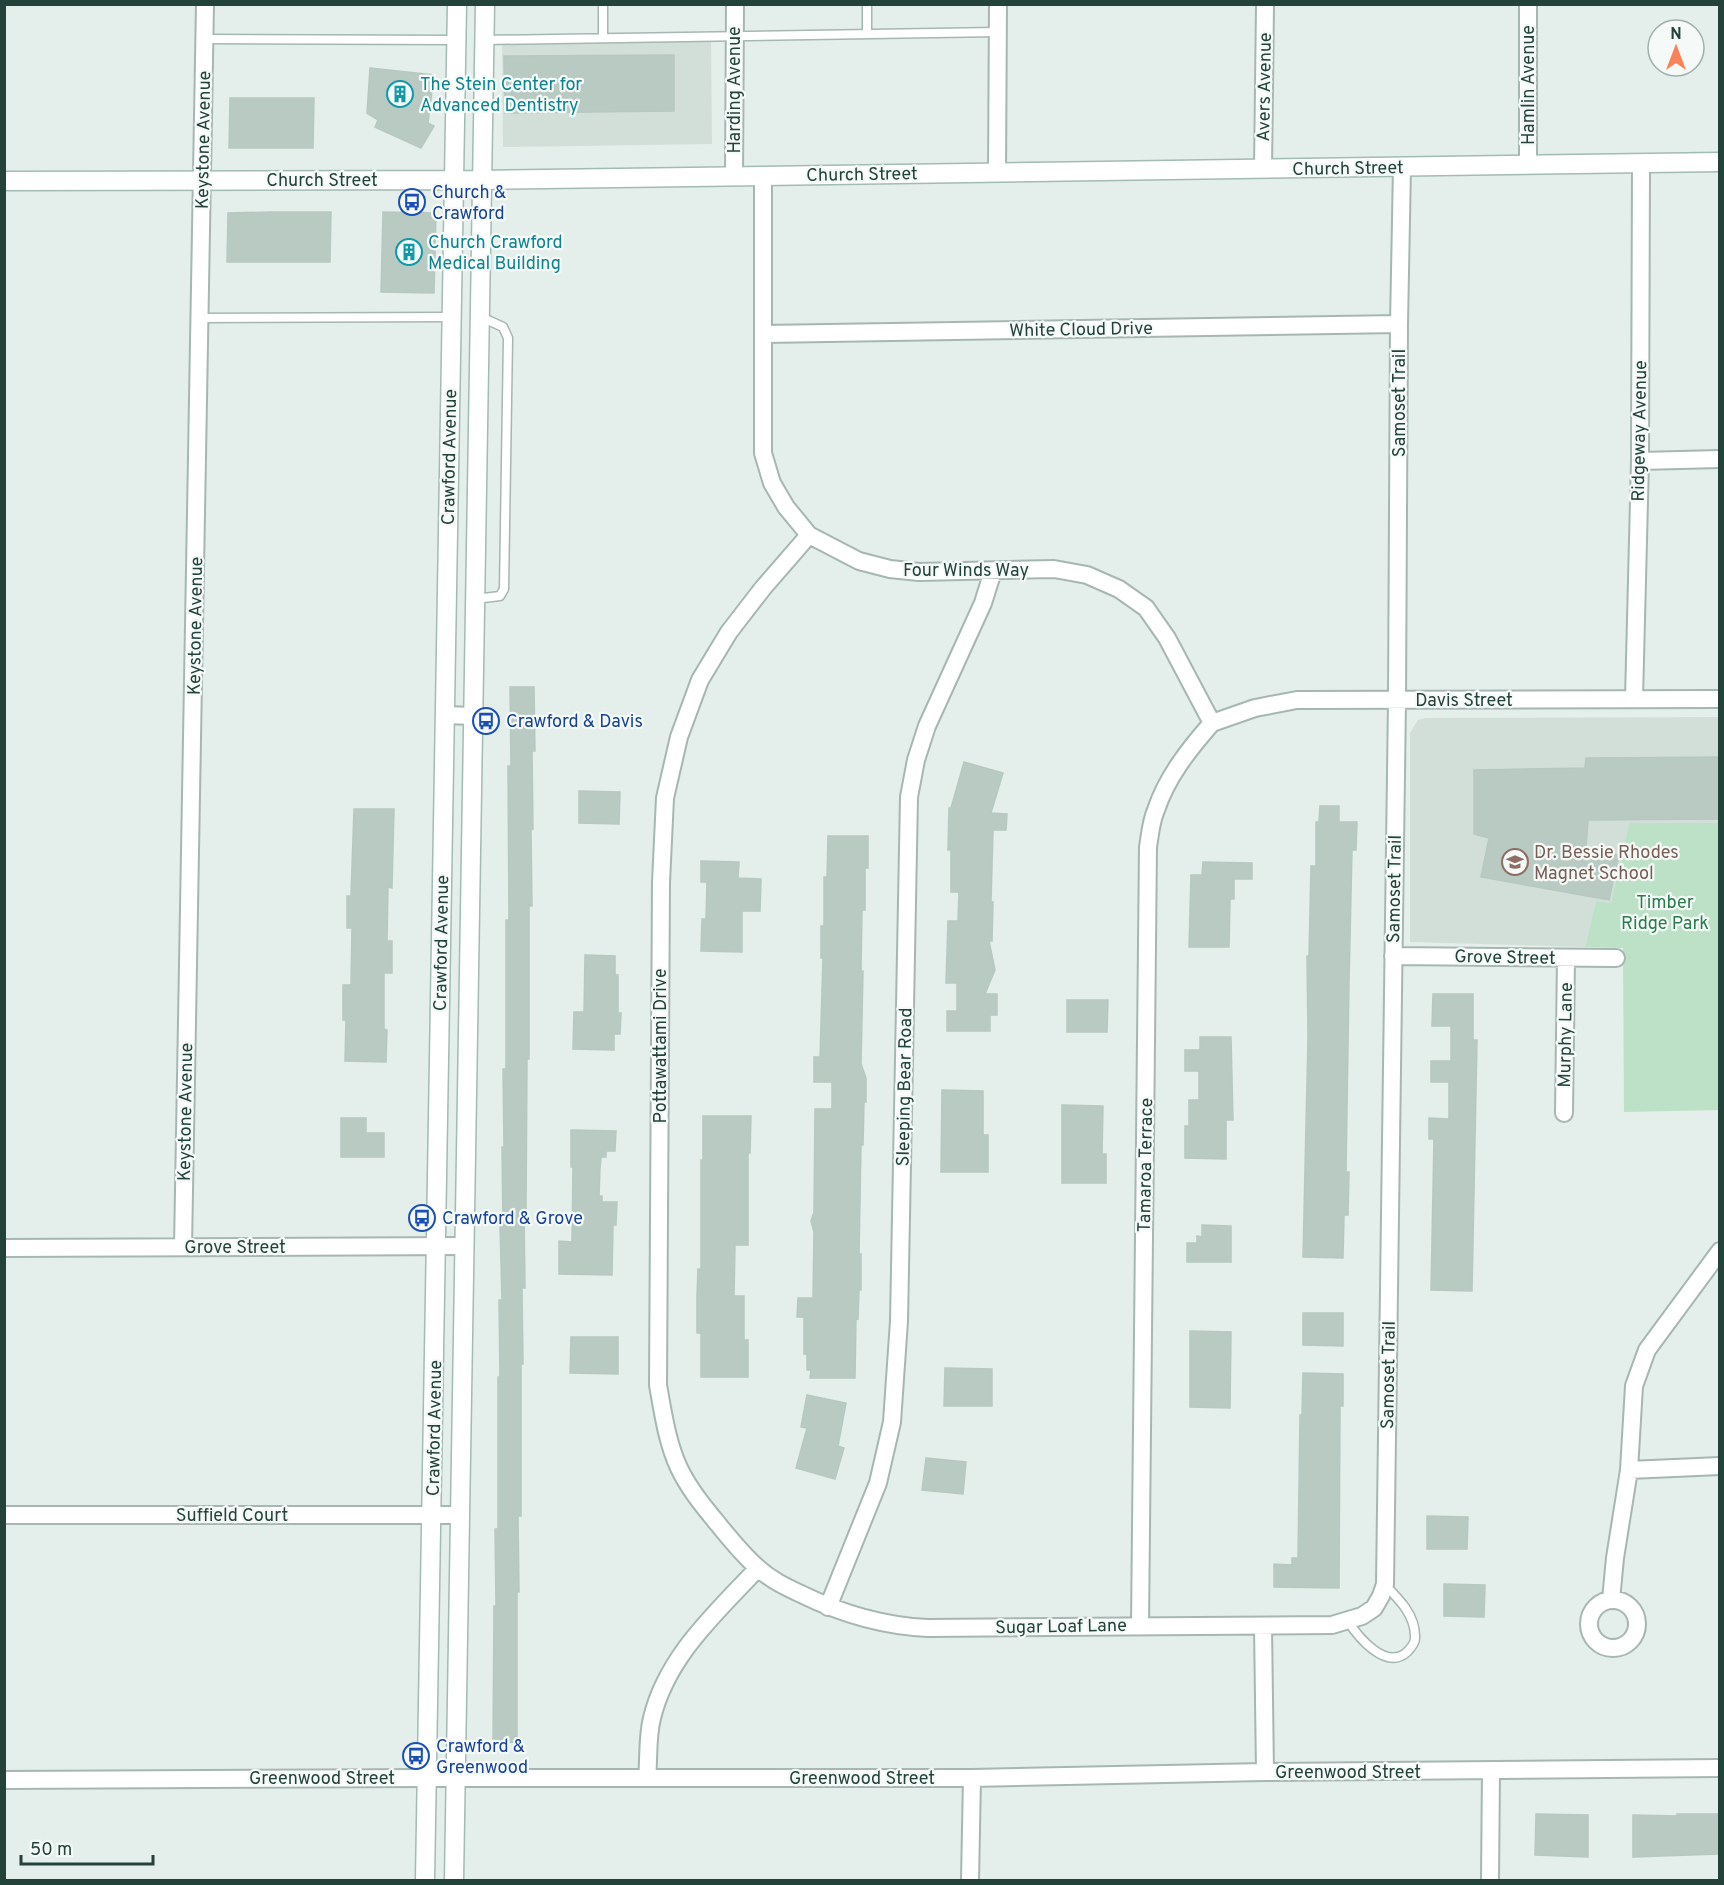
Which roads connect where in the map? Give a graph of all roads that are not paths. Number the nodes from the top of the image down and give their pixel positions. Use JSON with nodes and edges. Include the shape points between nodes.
{"nodes":[{"id":1,"x":205,"y":4,"type":"edge"},
{"id":2,"x":457,"y":4,"type":"edge"},
{"id":3,"x":485,"y":4,"type":"edge"},
{"id":4,"x":603,"y":4,"type":"edge"},
{"id":5,"x":735,"y":4,"type":"edge"},
{"id":6,"x":867,"y":4,"type":"edge"},
{"id":7,"x":998,"y":4,"type":"edge"},
{"id":8,"x":1265,"y":4,"type":"edge"},
{"id":9,"x":1528,"y":4,"type":"edge"},
{"id":10,"x":998,"y":32,"type":"junction"},
{"id":11,"x":867,"y":34,"type":"junction"},
{"id":12,"x":734,"y":36,"type":"junction"},
{"id":13,"x":603,"y":38,"type":"junction"},
{"id":14,"x":204,"y":39,"type":"junction"},
{"id":15,"x":456,"y":40,"type":"junction"},
{"id":16,"x":484,"y":40,"type":"junction"},
{"id":17,"x":1719,"y":162,"type":"edge"},
{"id":18,"x":1641,"y":164,"type":"junction"},
{"id":19,"x":1528,"y":165,"type":"junction"},
{"id":20,"x":1402,"y":167,"type":"junction"},
{"id":21,"x":1263,"y":169,"type":"junction"},
{"id":22,"x":997,"y":172,"type":"junction"},
{"id":23,"x":734,"y":176,"type":"junction"},
{"id":24,"x":763,"y":176,"type":"junction"},
{"id":25,"x":203,"y":180,"type":"junction"},
{"id":26,"x":453,"y":180,"type":"junction"},
{"id":27,"x":482,"y":180,"type":"junction"},
{"id":28,"x":4,"y":181,"type":"edge"},
{"id":29,"x":451,"y":317,"type":"junction"},
{"id":30,"x":480,"y":317,"type":"junction"},
{"id":31,"x":200,"y":318,"type":"junction"},
{"id":32,"x":1399,"y":324,"type":"junction"},
{"id":33,"x":764,"y":334,"type":"junction"},
{"id":34,"x":1719,"y":459,"type":"edge"},
{"id":35,"x":1640,"y":461,"type":"junction"},
{"id":36,"x":809,"y":536,"type":"junction"},
{"id":37,"x":993,"y":571,"type":"junction"},
{"id":38,"x":476,"y":599,"type":"junction"},
{"id":39,"x":1634,"y":699,"type":"junction"},
{"id":40,"x":1719,"y":699,"type":"edge"},
{"id":41,"x":1397,"y":700,"type":"junction"},
{"id":42,"x":445,"y":716,"type":"junction"},
{"id":43,"x":474,"y":716,"type":"junction"},
{"id":44,"x":1212,"y":723,"type":"junction"},
{"id":45,"x":1393,"y":956,"type":"junction"},
{"id":46,"x":1566,"y":958,"type":"junction"},
{"id":47,"x":1616,"y":958,"type":"dead end"},
{"id":48,"x":1564,"y":1113,"type":"dead end"},
{"id":49,"x":436,"y":1246,"type":"junction"},
{"id":50,"x":465,"y":1246,"type":"junction"},
{"id":51,"x":183,"y":1247,"type":"junction"},
{"id":52,"x":4,"y":1248,"type":"edge"},
{"id":53,"x":1719,"y":1251,"type":"edge"},
{"id":54,"x":1719,"y":1466,"type":"edge"},
{"id":55,"x":1629,"y":1470,"type":"junction"},
{"id":56,"x":4,"y":1515,"type":"edge"},
{"id":57,"x":432,"y":1515,"type":"junction"},
{"id":58,"x":460,"y":1515,"type":"junction"},
{"id":59,"x":758,"y":1568,"type":"junction"},
{"id":60,"x":1385,"y":1584,"type":"junction"},
{"id":61,"x":1611,"y":1600,"type":"dead end"},
{"id":62,"x":828,"y":1607,"type":"junction"},
{"id":63,"x":1374,"y":1608,"type":"joint"},
{"id":64,"x":1348,"y":1621,"type":"junction"},
{"id":65,"x":1140,"y":1625,"type":"junction"},
{"id":66,"x":1263,"y":1626,"type":"junction"},
{"id":67,"x":1719,"y":1768,"type":"edge"},
{"id":68,"x":1491,"y":1771,"type":"junction"},
{"id":69,"x":1265,"y":1772,"type":"junction"},
{"id":70,"x":427,"y":1778,"type":"junction"},
{"id":71,"x":456,"y":1778,"type":"junction"},
{"id":72,"x":647,"y":1778,"type":"junction"},
{"id":73,"x":972,"y":1778,"type":"junction"},
{"id":74,"x":4,"y":1780,"type":"edge"},
{"id":75,"x":425,"y":1881,"type":"edge"},
{"id":76,"x":454,"y":1881,"type":"edge"},
{"id":77,"x":970,"y":1881,"type":"edge"},
{"id":78,"x":1490,"y":1881,"type":"edge"}],
"edges":[{"from":1,"to":14,"type":"street","name":"Keystone Avenue"},
{"from":2,"to":15,"type":"main road","name":"Crawford Avenue"},
{"from":3,"to":16,"type":"main road","name":"Crawford Avenue"},
{"from":4,"to":13,"type":"lane"},
{"from":5,"to":12,"type":"street","name":"Harding Avenue"},
{"from":6,"to":11,"type":"lane"},
{"from":7,"to":10,"type":"street"},
{"from":8,"to":21,"type":"street","name":"Avers Avenue"},
{"from":9,"to":19,"type":"street","name":"Hamlin Avenue"},
{"from":10,"to":11,"type":"lane"},
{"from":10,"to":22,"type":"street"},
{"from":11,"to":12,"type":"lane"},
{"from":12,"to":13,"type":"lane"},
{"from":12,"to":23,"type":"street","name":"Harding Avenue"},
{"from":13,"to":16,"type":"lane"},
{"from":14,"to":15,"type":"lane"},
{"from":14,"to":25,"type":"street","name":"Keystone Avenue"},
{"from":15,"to":26,"type":"main road","name":"Crawford Avenue"},
{"from":16,"to":27,"type":"main road","name":"Crawford Avenue"},
{"from":17,"to":18,"type":"main road","name":"Church Street"},
{"from":18,"to":19,"type":"main road","name":"Church Street"},
{"from":18,"to":35,"type":"street","name":"Ridgeway Avenue"},
{"from":19,"to":20,"type":"main road","name":"Church Street"},
{"from":20,"to":21,"type":"main road","name":"Church Street"},
{"from":20,"to":32,"type":"street","name":"Samoset Trail"},
{"from":21,"to":22,"type":"main road","name":"Church Street"},
{"from":22,"to":24,"type":"main road","name":"Church Street"},
{"from":23,"to":24,"type":"main road","name":"Church Street"},
{"from":23,"to":27,"type":"main road","name":"Church Street"},
{"from":24,"to":33,"type":"street","name":"Four Winds Way"},
{"from":25,"to":26,"type":"main road","name":"Church Street"},
{"from":25,"to":28,"type":"main road","name":"Church Street"},
{"from":25,"to":31,"type":"street","name":"Keystone Avenue"},
{"from":26,"to":27,"type":"main road","name":"Church Street"},
{"from":26,"to":29,"type":"main road","name":"Crawford Avenue"},
{"from":27,"to":30,"type":"main road","name":"Crawford Avenue"},
{"from":29,"to":31,"type":"lane"},
{"from":29,"to":42,"type":"main road","name":"Crawford Avenue"},
{"from":30,"to":38,"type":"main road","name":"Crawford Avenue"},
{"from":30,"to":38,"type":"lane","via":[[503,327],[508,338],[504,589],[500,596]]},
{"from":31,"to":51,"type":"street","name":"Keystone Avenue"},
{"from":32,"to":33,"type":"street","name":"White Cloud Drive"},
{"from":32,"to":41,"type":"street","name":"Samoset Trail"},
{"from":33,"to":36,"type":"street","name":"Four Winds Way","via":[[763,453],[772,483]]},
{"from":34,"to":35,"type":"street"},
{"from":35,"to":39,"type":"street","name":"Ridgeway Avenue"},
{"from":36,"to":37,"type":"street","name":"Four Winds Way","via":[[859,561],[890,569]]},
{"from":36,"to":59,"type":"street","name":"Pottawattami Drive","via":[[729,632],[700,680],[679,737],[665,798],[658,1385],[679,1468],[699,1501]]},
{"from":37,"to":44,"type":"street","name":"Four Winds Way","via":[[1054,569],[1087,575],[1119,589],[1146,609],[1167,638]]},
{"from":37,"to":62,"type":"street","name":"Sleeping Bear Road","via":[[983,603],[927,726],[909,797],[899,1321],[892,1422],[878,1483]]},
{"from":38,"to":43,"type":"main road","name":"Crawford Avenue"},
{"from":39,"to":40,"type":"street","name":"Davis Street"},
{"from":39,"to":41,"type":"street","name":"Davis Street"},
{"from":41,"to":44,"type":"street","name":"Davis Street","via":[[1297,700],[1255,708]]},
{"from":41,"to":45,"type":"street","name":"Samoset Trail"},
{"from":42,"to":43,"type":"street"},
{"from":42,"to":49,"type":"main road","name":"Crawford Avenue"},
{"from":43,"to":50,"type":"main road","name":"Crawford Avenue"},
{"from":44,"to":65,"type":"street","name":"Tamaroa Terrace","via":[[1188,750],[1168,782],[1155,811],[1148,847]]},
{"from":45,"to":46,"type":"street","name":"Grove Street"},
{"from":45,"to":60,"type":"street","name":"Samoset Trail"},
{"from":46,"to":47,"type":"street","name":"Grove Street"},
{"from":46,"to":48,"type":"street","name":"Murphy Lane"},
{"from":49,"to":50,"type":"street","name":"Grove Street"},
{"from":49,"to":51,"type":"street","name":"Grove Street"},
{"from":49,"to":57,"type":"main road","name":"Crawford Avenue"},
{"from":50,"to":58,"type":"main road","name":"Crawford Avenue"},
{"from":51,"to":52,"type":"street","name":"Grove Street"},
{"from":53,"to":55,"type":"street","via":[[1647,1350],[1634,1386]]},
{"from":54,"to":55,"type":"street"},
{"from":55,"to":61,"type":"street"},
{"from":56,"to":57,"type":"street","name":"Suffield Court"},
{"from":57,"to":58,"type":"street","name":"Suffield Court"},
{"from":57,"to":70,"type":"main road","name":"Crawford Avenue"},
{"from":58,"to":71,"type":"main road","name":"Crawford Avenue"},
{"from":59,"to":62,"type":"street","name":"Sugar Loaf Lane","via":[[778,1583]]},
{"from":59,"to":72,"type":"street","via":[[679,1657],[665,1680],[652,1719]]},
{"from":60,"to":63,"type":"street","name":"Samoset Trail"},
{"from":60,"to":64,"type":"lane","via":[[1402,1602],[1412,1621],[1416,1639],[1411,1648],[1392,1658],[1375,1651],[1360,1639]]},
{"from":62,"to":65,"type":"street","name":"Sugar Loaf Lane","via":[[903,1627]]},
{"from":63,"to":64,"type":"street","name":"Sugar Loaf Lane"},
{"from":64,"to":66,"type":"street","name":"Sugar Loaf Lane","via":[[1332,1625]]},
{"from":65,"to":66,"type":"street","name":"Sugar Loaf Lane"},
{"from":66,"to":69,"type":"street"},
{"from":67,"to":68,"type":"street","name":"Greenwood Street"},
{"from":68,"to":69,"type":"street","name":"Greenwood Street"},
{"from":68,"to":78,"type":"street"},
{"from":69,"to":73,"type":"street","name":"Greenwood Street"},
{"from":70,"to":71,"type":"street","name":"Greenwood Street"},
{"from":70,"to":74,"type":"street","name":"Greenwood Street"},
{"from":70,"to":75,"type":"main road","name":"Crawford Avenue"},
{"from":71,"to":72,"type":"street","name":"Greenwood Street"},
{"from":71,"to":76,"type":"main road","name":"Crawford Avenue"},
{"from":72,"to":73,"type":"street","name":"Greenwood Street"},
{"from":73,"to":77,"type":"street"}]}
